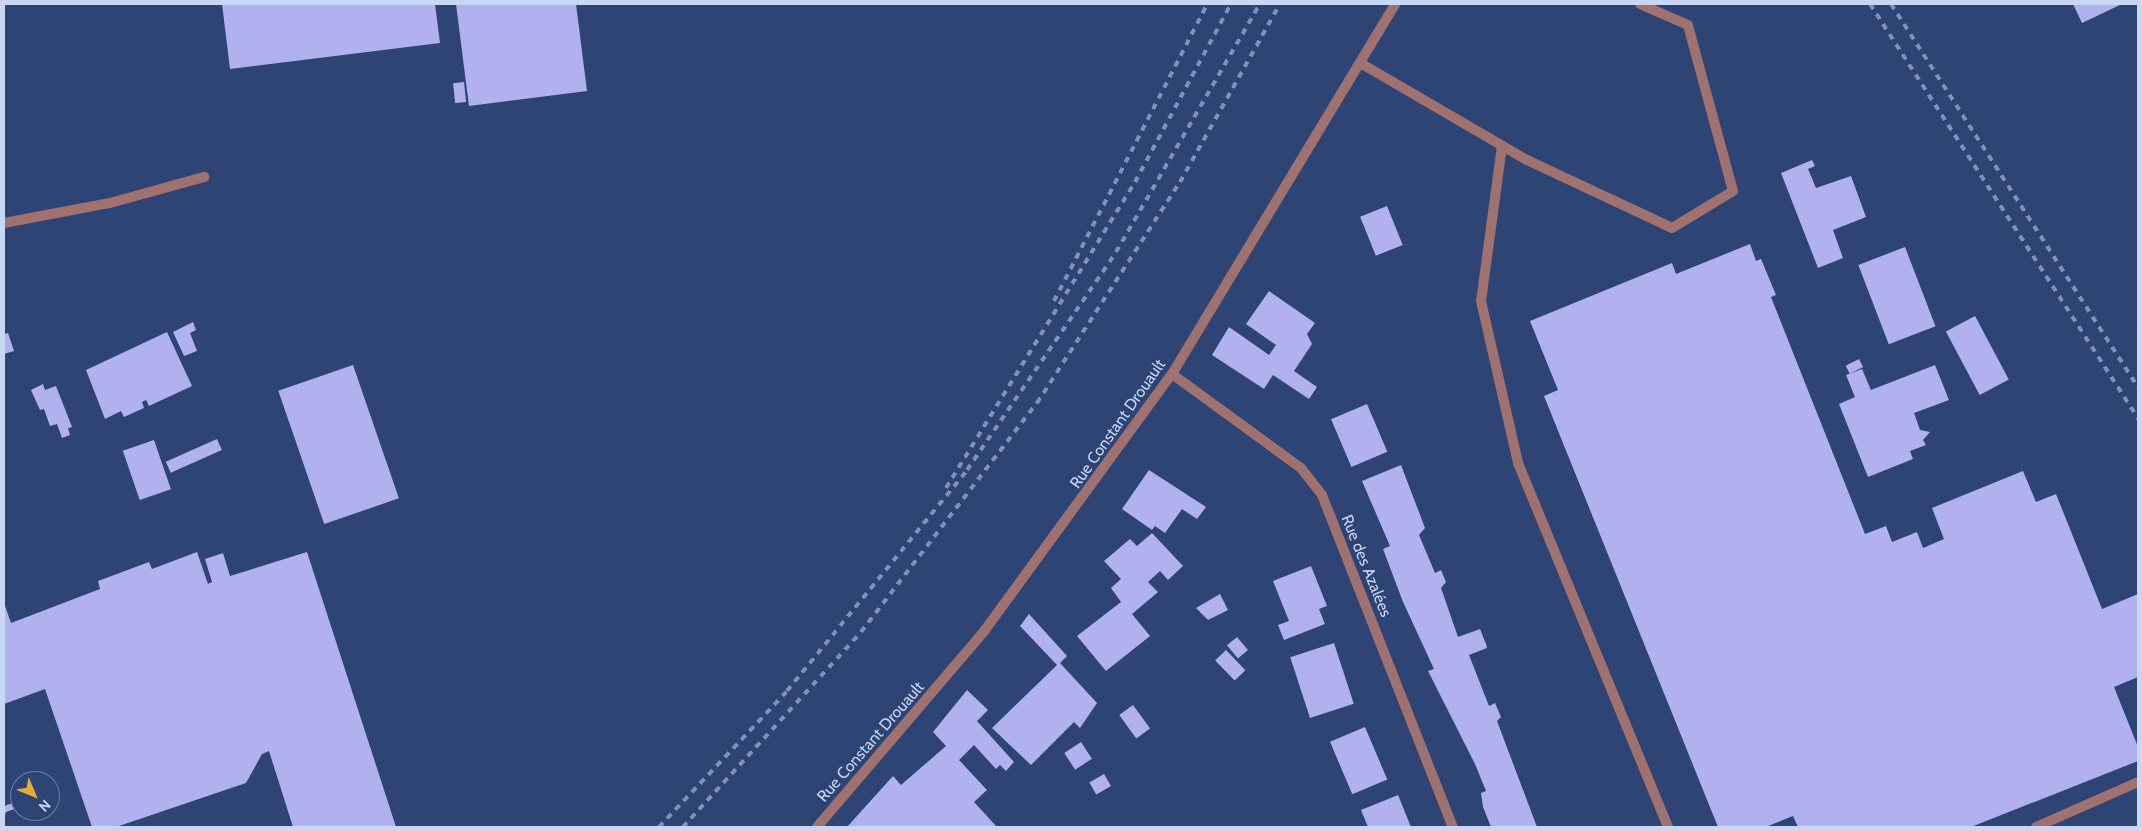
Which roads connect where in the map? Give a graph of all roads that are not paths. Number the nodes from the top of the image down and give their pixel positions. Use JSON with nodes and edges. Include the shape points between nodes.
{"nodes":[{"id":1,"x":1395,"y":4,"type":"edge"},
{"id":2,"x":1640,"y":4,"type":"edge"},
{"id":3,"x":1362,"y":64,"type":"junction"},
{"id":4,"x":1502,"y":146,"type":"junction"},
{"id":5,"x":204,"y":177,"type":"dead end"},
{"id":6,"x":4,"y":223,"type":"edge"},
{"id":7,"x":1172,"y":374,"type":"junction"},
{"id":8,"x":2138,"y":782,"type":"edge"},
{"id":9,"x":817,"y":827,"type":"edge"},
{"id":10,"x":1453,"y":827,"type":"edge"},
{"id":11,"x":1668,"y":827,"type":"edge"},
{"id":12,"x":2036,"y":827,"type":"edge"}],
"edges":[{"from":1,"to":3,"type":"street","name":"Rue Constant Drouault"},
{"from":2,"to":4,"type":"street","via":[[1688,26],[1733,191],[1672,228]]},
{"from":3,"to":4,"type":"street"},
{"from":3,"to":7,"type":"street","name":"Rue Constant Drouault"},
{"from":4,"to":11,"type":"street","via":[[1481,300],[1518,463]]},
{"from":5,"to":6,"type":"street","via":[[110,203]]},
{"from":7,"to":9,"type":"street","name":"Rue Constant Drouault","via":[[985,630]]},
{"from":7,"to":10,"type":"street","name":"Rue des Azalées","via":[[1301,468],[1322,495]]},
{"from":8,"to":12,"type":"street"}]}
